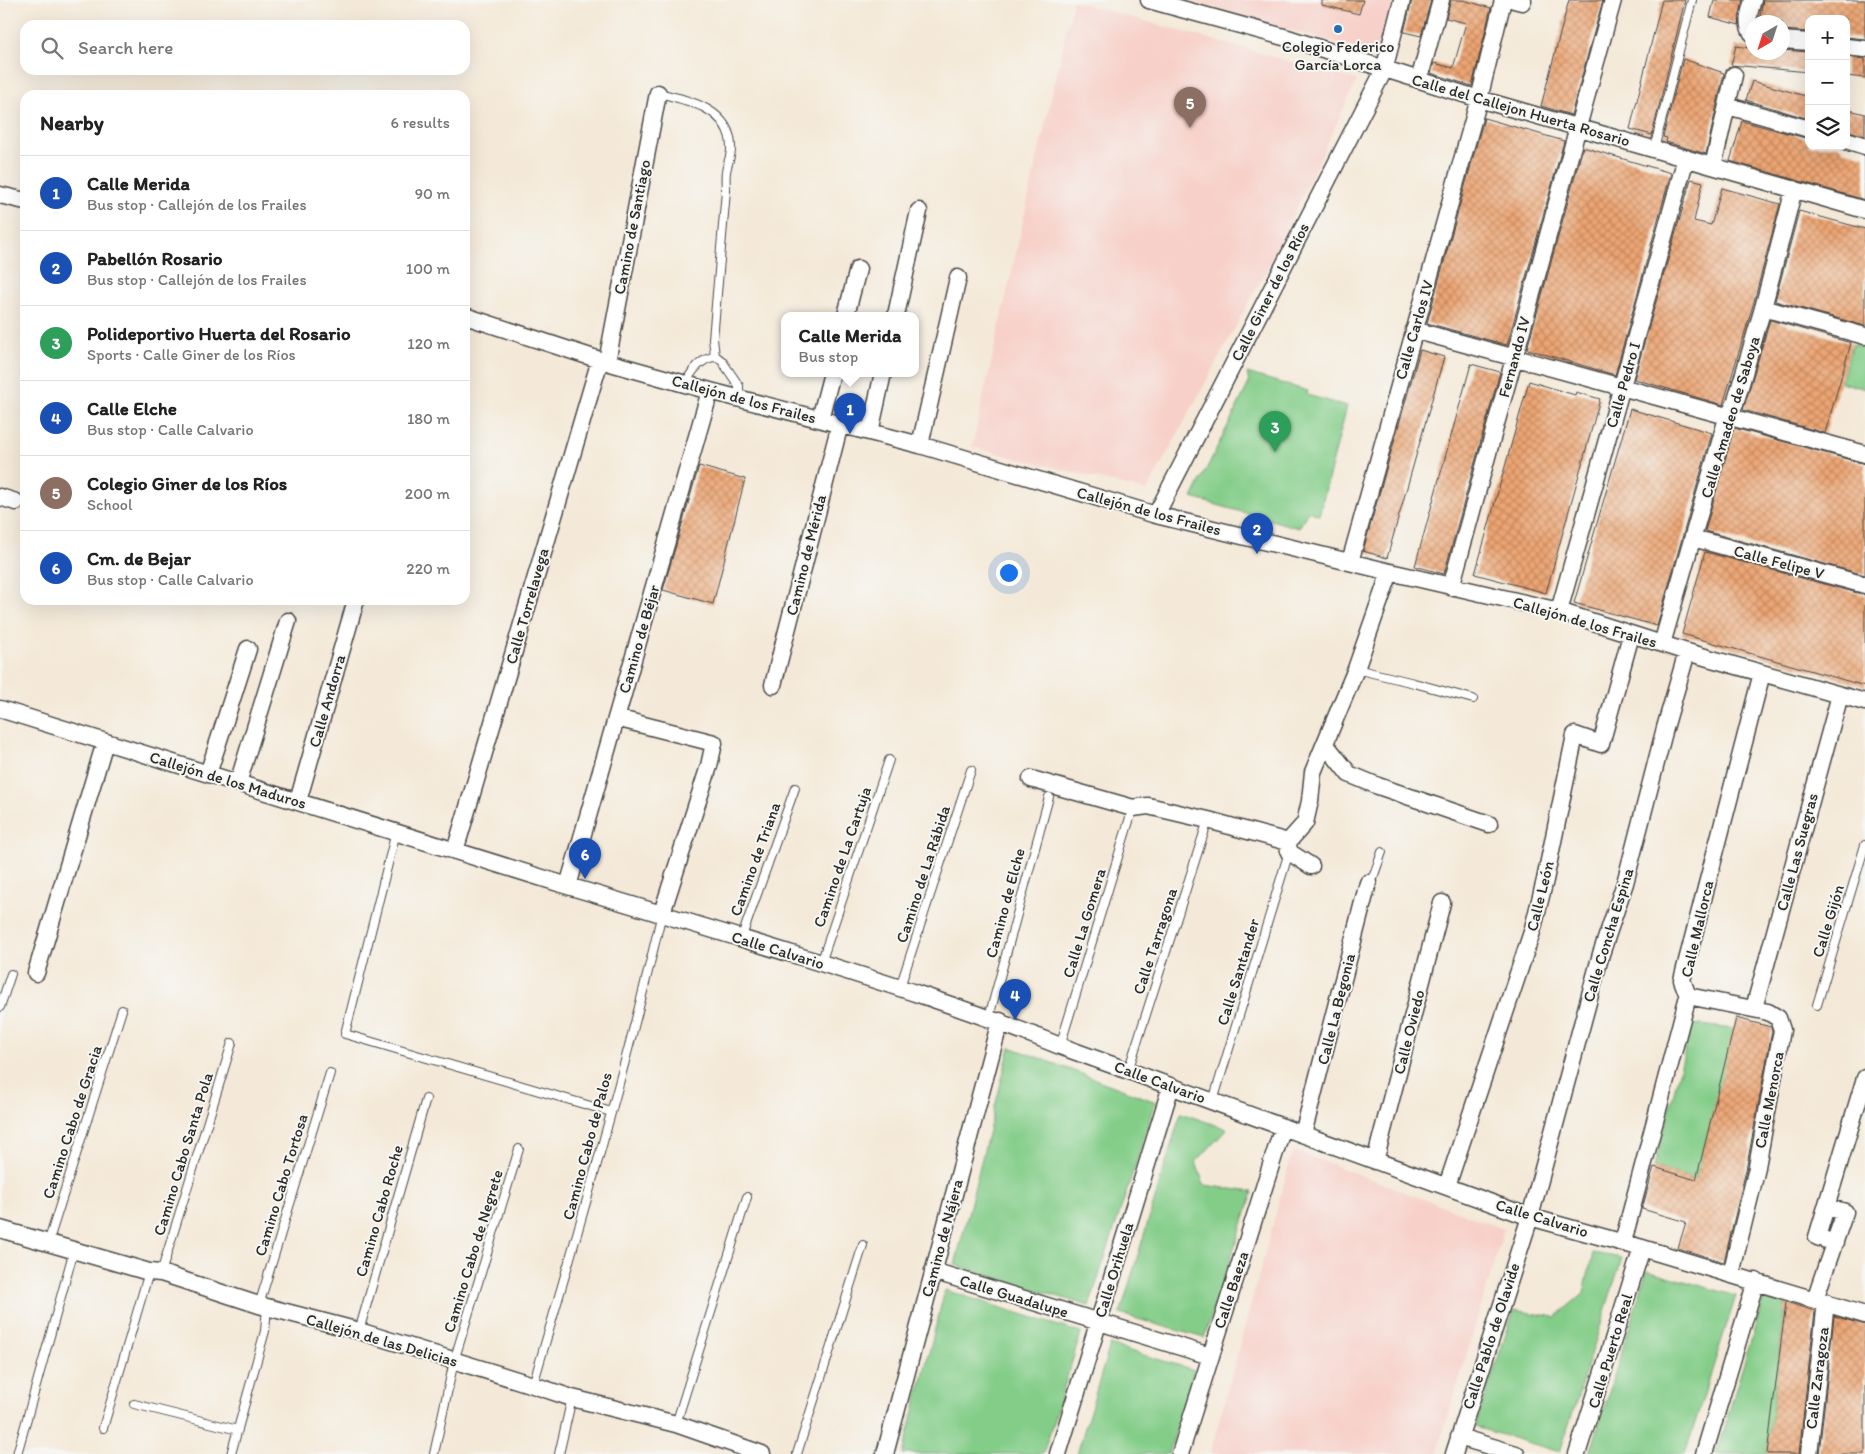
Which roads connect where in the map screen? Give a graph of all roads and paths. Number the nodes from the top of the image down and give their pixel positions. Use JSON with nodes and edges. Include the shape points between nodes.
{"nodes":[{"id":1,"x":1149,"y":0,"type":"edge"},
{"id":2,"x":1402,"y":0,"type":"edge"},
{"id":3,"x":1441,"y":0,"type":"edge"},
{"id":4,"x":1503,"y":0,"type":"edge"},
{"id":5,"x":1514,"y":0,"type":"edge"},
{"id":6,"x":1523,"y":0,"type":"edge"},
{"id":7,"x":1613,"y":0,"type":"edge"},
{"id":8,"x":1692,"y":0,"type":"edge"},
{"id":9,"x":1753,"y":0,"type":"edge"},
{"id":10,"x":1750,"y":15,"type":"edge"},
{"id":11,"x":1790,"y":41,"type":"edge"},
{"id":12,"x":1805,"y":42,"type":"edge"},
{"id":13,"x":1850,"y":47,"type":"edge"},
{"id":14,"x":1865,"y":49,"type":"edge"},
{"id":15,"x":1384,"y":70,"type":"junction"},
{"id":16,"x":1734,"y":76,"type":"dead end"},
{"id":17,"x":1419,"y":80,"type":"junction"},
{"id":18,"x":658,"y":93,"type":"joint"},
{"id":19,"x":1479,"y":99,"type":"junction"},
{"id":20,"x":1728,"y":106,"type":"junction"},
{"id":21,"x":1578,"y":127,"type":"junction"},
{"id":22,"x":1805,"y":128,"type":"edge"},
{"id":23,"x":1850,"y":141,"type":"edge"},
{"id":24,"x":1865,"y":146,"type":"edge"},
{"id":25,"x":1654,"y":149,"type":"junction"},
{"id":26,"x":1686,"y":158,"type":"junction"},
{"id":27,"x":1713,"y":166,"type":"junction"},
{"id":28,"x":1794,"y":188,"type":"junction"},
{"id":29,"x":0,"y":195,"type":"edge"},
{"id":30,"x":20,"y":200,"type":"edge"},
{"id":31,"x":1865,"y":210,"type":"edge"},
{"id":32,"x":919,"y":211,"type":"dead end"},
{"id":33,"x":858,"y":269,"type":"dead end"},
{"id":34,"x":958,"y":278,"type":"dead end"},
{"id":35,"x":1763,"y":308,"type":"junction"},
{"id":36,"x":847,"y":312,"type":"edge"},
{"id":37,"x":897,"y":312,"type":"edge"},
{"id":38,"x":470,"y":318,"type":"edge"},
{"id":39,"x":1414,"y":330,"type":"junction"},
{"id":40,"x":1865,"y":336,"type":"edge"},
{"id":41,"x":715,"y":356,"type":"junction"},
{"id":42,"x":1514,"y":358,"type":"junction"},
{"id":43,"x":603,"y":361,"type":"junction"},
{"id":44,"x":831,"y":377,"type":"edge"},
{"id":45,"x":882,"y":377,"type":"edge"},
{"id":46,"x":686,"y":384,"type":"junction"},
{"id":47,"x":1622,"y":388,"type":"junction"},
{"id":48,"x":710,"y":391,"type":"junction"},
{"id":49,"x":739,"y":398,"type":"junction"},
{"id":50,"x":1727,"y":418,"type":"junction"},
{"id":51,"x":820,"y":419,"type":"junction"},
{"id":52,"x":840,"y":424,"type":"junction"},
{"id":53,"x":870,"y":432,"type":"junction"},
{"id":54,"x":920,"y":445,"type":"junction"},
{"id":55,"x":1865,"y":454,"type":"edge"},
{"id":56,"x":0,"y":497,"type":"edge"},
{"id":57,"x":16,"y":502,"type":"dead end"},
{"id":58,"x":1156,"y":515,"type":"junction"},
{"id":59,"x":1693,"y":538,"type":"junction"},
{"id":60,"x":1350,"y":562,"type":"junction"},
{"id":61,"x":1390,"y":572,"type":"junction"},
{"id":62,"x":1865,"y":585,"type":"edge"},
{"id":63,"x":1452,"y":587,"type":"junction"},
{"id":64,"x":355,"y":605,"type":"edge"},
{"id":65,"x":1559,"y":611,"type":"junction"},
{"id":66,"x":288,"y":621,"type":"dead end"},
{"id":67,"x":1630,"y":635,"type":"junction"},
{"id":68,"x":1662,"y":644,"type":"junction"},
{"id":69,"x":248,"y":649,"type":"dead end"},
{"id":70,"x":1687,"y":652,"type":"junction"},
{"id":71,"x":1356,"y":669,"type":"junction"},
{"id":72,"x":1762,"y":673,"type":"junction"},
{"id":73,"x":773,"y":685,"type":"dead end"},
{"id":74,"x":1840,"y":695,"type":"junction"},
{"id":75,"x":1473,"y":699,"type":"dead end"},
{"id":76,"x":1865,"y":702,"type":"edge"},
{"id":77,"x":0,"y":709,"type":"edge"},
{"id":78,"x":616,"y":718,"type":"junction"},
{"id":79,"x":105,"y":742,"type":"junction"},
{"id":80,"x":1326,"y":745,"type":"junction"},
{"id":81,"x":889,"y":760,"type":"dead end"},
{"id":82,"x":971,"y":770,"type":"dead end"},
{"id":83,"x":208,"y":774,"type":"junction"},
{"id":84,"x":1031,"y":779,"type":"dead end"},
{"id":85,"x":238,"y":783,"type":"junction"},
{"id":86,"x":795,"y":788,"type":"dead end"},
{"id":87,"x":1049,"y":797,"type":"dead end"},
{"id":88,"x":298,"y":801,"type":"junction"},
{"id":89,"x":1133,"y":808,"type":"junction"},
{"id":90,"x":1208,"y":820,"type":"junction"},
{"id":91,"x":1489,"y":824,"type":"dead end"},
{"id":92,"x":396,"y":832,"type":"junction"},
{"id":93,"x":1865,"y":845,"type":"edge"},
{"id":94,"x":1289,"y":847,"type":"junction"},
{"id":95,"x":455,"y":851,"type":"junction"},
{"id":96,"x":1382,"y":852,"type":"dead end"},
{"id":97,"x":1311,"y":866,"type":"dead end"},
{"id":98,"x":1368,"y":883,"type":"joint"},
{"id":99,"x":568,"y":886,"type":"junction"},
{"id":100,"x":1442,"y":903,"type":"dead end"},
{"id":101,"x":662,"y":913,"type":"junction"},
{"id":102,"x":741,"y":938,"type":"junction"},
{"id":103,"x":821,"y":963,"type":"junction"},
{"id":104,"x":36,"y":973,"type":"dead end"},
{"id":105,"x":10,"y":974,"type":"dead end"},
{"id":106,"x":900,"y":987,"type":"junction"},
{"id":107,"x":1688,"y":996,"type":"junction"},
{"id":108,"x":1817,"y":1005,"type":"dead end"},
{"id":109,"x":0,"y":1007,"type":"edge"},
{"id":110,"x":1754,"y":1008,"type":"junction"},
{"id":111,"x":122,"y":1010,"type":"dead end"},
{"id":112,"x":994,"y":1019,"type":"junction"},
{"id":113,"x":232,"y":1043,"type":"dead end"},
{"id":114,"x":1060,"y":1046,"type":"junction"},
{"id":115,"x":1128,"y":1071,"type":"junction"},
{"id":116,"x":330,"y":1074,"type":"dead end"},
{"id":117,"x":1865,"y":1078,"type":"edge"},
{"id":118,"x":1171,"y":1086,"type":"junction"},
{"id":119,"x":426,"y":1099,"type":"dead end"},
{"id":120,"x":1213,"y":1101,"type":"junction"},
{"id":121,"x":611,"y":1112,"type":"junction"},
{"id":122,"x":1283,"y":1127,"type":"junction"},
{"id":123,"x":1304,"y":1134,"type":"junction"},
{"id":124,"x":519,"y":1149,"type":"dead end"},
{"id":125,"x":1375,"y":1161,"type":"junction"},
{"id":126,"x":1447,"y":1186,"type":"junction"},
{"id":127,"x":747,"y":1198,"type":"dead end"},
{"id":128,"x":1530,"y":1218,"type":"junction"},
{"id":129,"x":0,"y":1229,"type":"edge"},
{"id":130,"x":1623,"y":1242,"type":"junction"},
{"id":131,"x":48,"y":1243,"type":"junction"},
{"id":132,"x":863,"y":1245,"type":"dead end"},
{"id":133,"x":1642,"y":1248,"type":"junction"},
{"id":134,"x":74,"y":1250,"type":"junction"},
{"id":135,"x":933,"y":1271,"type":"junction"},
{"id":136,"x":155,"y":1272,"type":"junction"},
{"id":137,"x":1731,"y":1274,"type":"junction"},
{"id":138,"x":1756,"y":1281,"type":"junction"},
{"id":139,"x":1820,"y":1301,"type":"junction"},
{"id":140,"x":263,"y":1306,"type":"junction"},
{"id":141,"x":1865,"y":1315,"type":"edge"},
{"id":142,"x":1098,"y":1321,"type":"junction"},
{"id":143,"x":358,"y":1331,"type":"junction"},
{"id":144,"x":1210,"y":1356,"type":"junction"},
{"id":145,"x":454,"y":1361,"type":"junction"},
{"id":146,"x":533,"y":1385,"type":"junction"},
{"id":147,"x":572,"y":1398,"type":"junction"},
{"id":148,"x":134,"y":1404,"type":"dead end"},
{"id":149,"x":676,"y":1424,"type":"junction"},
{"id":150,"x":103,"y":1428,"type":"dead end"},
{"id":151,"x":238,"y":1430,"type":"junction"},
{"id":152,"x":1459,"y":1437,"type":"junction"},
{"id":153,"x":17,"y":1454,"type":"edge"},
{"id":154,"x":231,"y":1454,"type":"edge"},
{"id":155,"x":434,"y":1454,"type":"edge"},
{"id":156,"x":559,"y":1454,"type":"edge"},
{"id":157,"x":762,"y":1454,"type":"edge"},
{"id":158,"x":797,"y":1454,"type":"edge"},
{"id":159,"x":885,"y":1454,"type":"edge"},
{"id":160,"x":1058,"y":1454,"type":"edge"},
{"id":161,"x":1180,"y":1454,"type":"edge"},
{"id":162,"x":1454,"y":1454,"type":"edge"},
{"id":163,"x":1516,"y":1454,"type":"edge"},
{"id":164,"x":1577,"y":1454,"type":"edge"},
{"id":165,"x":1704,"y":1454,"type":"edge"},
{"id":166,"x":1808,"y":1454,"type":"edge"}],
"edges":[{"from":1,"to":15,"type":"street","name":"Calle del Callejon Huerta Rosario","via":[[1291,39]]},
{"from":2,"to":15,"type":"street","name":"Calle Giner de los Ríos"},
{"from":3,"to":17,"type":"street"},
{"from":4,"to":19,"type":"street","name":"Calle Carlos IV"},
{"from":5,"to":6,"type":"street"},
{"from":7,"to":21,"type":"street","name":"Fernando IV"},
{"from":8,"to":25,"type":"lane"},
{"from":9,"to":10,"type":"street"},
{"from":11,"to":12,"type":"street"},
{"from":13,"to":14,"type":"street"},
{"from":15,"to":17,"type":"street","name":"Calle del Callejon Huerta Rosario"},
{"from":15,"to":58,"type":"street","name":"Calle Giner de los Ríos"},
{"from":16,"to":20,"type":"street"},
{"from":17,"to":19,"type":"street","name":"Calle del Callejon Huerta Rosario"},
{"from":18,"to":41,"type":"lane","via":[[691,100],[714,113],[730,136],[732,147],[726,172],[713,339]]},
{"from":18,"to":43,"type":"street","name":"Camino de Santiago"},
{"from":19,"to":21,"type":"street","name":"Calle del Callejon Huerta Rosario"},
{"from":19,"to":39,"type":"street","name":"Calle Carlos IV"},
{"from":20,"to":22,"type":"street"},
{"from":20,"to":27,"type":"street"},
{"from":21,"to":25,"type":"street","name":"Calle del Callejon Huerta Rosario"},
{"from":21,"to":42,"type":"street","name":"Fernando IV"},
{"from":23,"to":24,"type":"street"},
{"from":25,"to":26,"type":"street","name":"Calle del Callejon Huerta Rosario"},
{"from":26,"to":27,"type":"street","name":"Calle del Callejon Huerta Rosario"},
{"from":26,"to":47,"type":"street","name":"Calle Pedro I"},
{"from":27,"to":28,"type":"street","name":"Calle del Callejon Huerta Rosario"},
{"from":28,"to":31,"type":"street","name":"Calle del Callejon Huerta Rosario"},
{"from":28,"to":35,"type":"street","name":"Calle Amadeo de Saboya"},
{"from":29,"to":30,"type":"street"},
{"from":32,"to":37,"type":"street"},
{"from":33,"to":36,"type":"street"},
{"from":34,"to":54,"type":"street"},
{"from":35,"to":40,"type":"street"},
{"from":35,"to":50,"type":"street","name":"Calle Amadeo de Saboya","via":[[1735,404]]},
{"from":38,"to":43,"type":"street","name":"Callejón de los Frailes"},
{"from":39,"to":42,"type":"street"},
{"from":39,"to":60,"type":"street","name":"Calle Carlos IV"},
{"from":41,"to":46,"type":"lane","via":[[707,358],[690,374]]},
{"from":41,"to":49,"type":"lane","via":[[739,386]]},
{"from":42,"to":47,"type":"street"},
{"from":42,"to":63,"type":"street","name":"Fernando IV"},
{"from":43,"to":46,"type":"street","name":"Callejón de los Frailes"},
{"from":43,"to":95,"type":"street","name":"Calle Torrelavega"},
{"from":44,"to":51,"type":"street"},
{"from":45,"to":53,"type":"street"},
{"from":46,"to":48,"type":"street","name":"Callejón de los Frailes"},
{"from":47,"to":50,"type":"street"},
{"from":47,"to":65,"type":"street","name":"Calle Pedro I"},
{"from":48,"to":49,"type":"street","name":"Callejón de los Frailes"},
{"from":48,"to":78,"type":"street","name":"Camino de Béjar"},
{"from":49,"to":51,"type":"street","name":"Callejón de los Frailes"},
{"from":50,"to":55,"type":"street"},
{"from":50,"to":59,"type":"street","name":"Calle Amadeo de Saboya"},
{"from":51,"to":52,"type":"street","name":"Callejón de los Frailes"},
{"from":52,"to":53,"type":"street","name":"Callejón de los Frailes"},
{"from":52,"to":73,"type":"street","name":"Camino de Mérida"},
{"from":53,"to":54,"type":"street","name":"Callejón de los Frailes"},
{"from":54,"to":58,"type":"street","name":"Callejón de los Frailes"},
{"from":56,"to":57,"type":"street"},
{"from":58,"to":60,"type":"street","name":"Callejón de los Frailes"},
{"from":59,"to":62,"type":"street","name":"Calle Felipe V"},
{"from":59,"to":68,"type":"street","name":"Calle Amadeo de Saboya"},
{"from":60,"to":61,"type":"street","name":"Callejón de los Frailes"},
{"from":61,"to":63,"type":"street","name":"Callejón de los Frailes"},
{"from":61,"to":71,"type":"street"},
{"from":63,"to":65,"type":"street","name":"Callejón de los Frailes"},
{"from":64,"to":88,"type":"street","name":"Calle Andorra"},
{"from":65,"to":67,"type":"street","name":"Callejón de los Frailes"},
{"from":66,"to":85,"type":"street"},
{"from":67,"to":68,"type":"street","name":"Callejón de los Frailes"},
{"from":67,"to":126,"type":"street","name":"Calle León","via":[[1601,744],[1575,736],[1546,880],[1532,932]]},
{"from":68,"to":70,"type":"street","name":"Callejón de los Frailes"},
{"from":69,"to":83,"type":"street"},
{"from":70,"to":72,"type":"street","name":"Callejón de los Frailes"},
{"from":70,"to":128,"type":"street","name":"Calle Concha Espina"},
{"from":71,"to":75,"type":"lane"},
{"from":71,"to":80,"type":"street"},
{"from":72,"to":74,"type":"street","name":"Callejón de los Frailes"},
{"from":72,"to":107,"type":"street","name":"Calle Mallorca","via":[[1682,980]]},
{"from":74,"to":76,"type":"street","name":"Callejón de los Frailes"},
{"from":74,"to":110,"type":"street","name":"Calle Las Suegras"},
{"from":77,"to":79,"type":"street","name":"Callejón de los Maduros"},
{"from":78,"to":99,"type":"street","name":"Camino de Béjar"},
{"from":78,"to":101,"type":"street","via":[[714,743]]},
{"from":79,"to":83,"type":"street","name":"Callejón de los Maduros"},
{"from":79,"to":104,"type":"street"},
{"from":80,"to":91,"type":"street","via":[[1349,774]]},
{"from":80,"to":94,"type":"street","via":[[1313,772],[1305,823]]},
{"from":81,"to":103,"type":"lane","name":"Camino de La Cartuja"},
{"from":82,"to":106,"type":"lane","name":"Camino de La Rábida"},
{"from":83,"to":85,"type":"street","name":"Callejón de los Maduros"},
{"from":84,"to":89,"type":"street"},
{"from":85,"to":88,"type":"street","name":"Callejón de los Maduros"},
{"from":86,"to":102,"type":"lane","name":"Camino de Triana"},
{"from":87,"to":112,"type":"lane","name":"Camino de Elche"},
{"from":88,"to":92,"type":"street","name":"Callejón de los Maduros"},
{"from":89,"to":90,"type":"street","via":[[1148,806]]},
{"from":89,"to":114,"type":"lane","name":"Calle La Gomera"},
{"from":90,"to":94,"type":"street"},
{"from":90,"to":115,"type":"lane","name":"Calle Tarragona"},
{"from":92,"to":95,"type":"street","name":"Callejón de los Maduros"},
{"from":92,"to":121,"type":"lane","via":[[345,1034]]},
{"from":93,"to":108,"type":"lane","name":"Calle Gijón"},
{"from":94,"to":97,"type":"street"},
{"from":94,"to":120,"type":"lane","name":"Calle Santander"},
{"from":95,"to":99,"type":"street","name":"Calle Calvario"},
{"from":96,"to":98,"type":"lane"},
{"from":98,"to":123,"type":"street","name":"Calle La Begonia"},
{"from":99,"to":101,"type":"street","name":"Calle Calvario"},
{"from":100,"to":125,"type":"street","name":"Calle Oviedo"},
{"from":101,"to":102,"type":"street","name":"Calle Calvario"},
{"from":101,"to":121,"type":"lane","name":"Camino Cabo de Palos"},
{"from":102,"to":103,"type":"street","name":"Calle Calvario"},
{"from":103,"to":106,"type":"street","name":"Calle Calvario"},
{"from":105,"to":109,"type":"lane"},
{"from":106,"to":112,"type":"street","name":"Calle Calvario"},
{"from":107,"to":110,"type":"street","name":"Calle Menorca"},
{"from":107,"to":130,"type":"street","name":"Calle Mallorca"},
{"from":110,"to":137,"type":"street","name":"Calle Menorca","via":[[1773,1014],[1782,1030],[1756,1172]]},
{"from":111,"to":131,"type":"lane","name":"Camino Cabo de Gracia"},
{"from":112,"to":114,"type":"street","name":"Calle Calvario"},
{"from":112,"to":135,"type":"street","name":"Camino de Nájera"},
{"from":113,"to":136,"type":"lane","name":"Camino Cabo Santa Pola"},
{"from":114,"to":115,"type":"street","name":"Calle Calvario"},
{"from":115,"to":118,"type":"street","name":"Calle Calvario"},
{"from":116,"to":140,"type":"lane","name":"Camino Cabo Tortosa"},
{"from":117,"to":139,"type":"street","name":"Calle Zaragoza","via":[[1817,1237],[1835,1243]]},
{"from":118,"to":120,"type":"street","name":"Calle Calvario"},
{"from":118,"to":142,"type":"street","name":"Calle Orihuela"},
{"from":119,"to":143,"type":"lane","name":"Camino Cabo Roche"},
{"from":120,"to":122,"type":"street","name":"Calle Calvario"},
{"from":121,"to":146,"type":"lane","name":"Camino Cabo de Palos"},
{"from":122,"to":123,"type":"street","name":"Calle Calvario"},
{"from":122,"to":144,"type":"street","name":"Calle Baeza"},
{"from":123,"to":125,"type":"street","name":"Calle Calvario"},
{"from":124,"to":145,"type":"lane","name":"Camino Cabo de Negrete"},
{"from":125,"to":126,"type":"street","name":"Calle Calvario"},
{"from":126,"to":128,"type":"street","name":"Calle Calvario"},
{"from":127,"to":149,"type":"lane"},
{"from":128,"to":130,"type":"street","name":"Calle Calvario"},
{"from":128,"to":152,"type":"street","name":"Calle Pablo de Olavide"},
{"from":129,"to":131,"type":"street","name":"Callejón de las Delicias"},
{"from":130,"to":133,"type":"street","name":"Calle Calvario"},
{"from":131,"to":134,"type":"street","name":"Callejón de las Delicias"},
{"from":132,"to":158,"type":"lane"},
{"from":133,"to":137,"type":"street","name":"Calle Calvario"},
{"from":133,"to":164,"type":"street","name":"Calle Puerto Real"},
{"from":134,"to":136,"type":"street","name":"Callejón de las Delicias"},
{"from":134,"to":153,"type":"lane"},
{"from":135,"to":142,"type":"street","name":"Calle Guadalupe"},
{"from":135,"to":159,"type":"street","name":"Camino de Nájera"},
{"from":136,"to":140,"type":"street","name":"Callejón de las Delicias"},
{"from":136,"to":150,"type":"lane","name":"Camino Cabo Santa Pola"},
{"from":137,"to":138,"type":"street","name":"Calle Calvario"},
{"from":138,"to":139,"type":"street","name":"Calle Calvario"},
{"from":138,"to":165,"type":"street"},
{"from":139,"to":141,"type":"street","name":"Calle Calvario"},
{"from":139,"to":166,"type":"street","name":"Calle Zaragoza"},
{"from":140,"to":143,"type":"street","name":"Callejón de las Delicias"},
{"from":140,"to":151,"type":"lane","name":"Camino Cabo Tortosa","via":[[265,1331]]},
{"from":142,"to":144,"type":"street","name":"Calle Guadalupe"},
{"from":142,"to":160,"type":"street","name":"Calle Orihuela"},
{"from":143,"to":145,"type":"street","name":"Callejón de las Delicias"},
{"from":144,"to":161,"type":"street","name":"Calle Baeza"},
{"from":145,"to":146,"type":"street","name":"Callejón de las Delicias"},
{"from":145,"to":155,"type":"lane","name":"Camino Cabo de Negrete"},
{"from":146,"to":147,"type":"street","name":"Callejón de las Delicias"},
{"from":147,"to":149,"type":"street","name":"Callejón de las Delicias"},
{"from":147,"to":156,"type":"lane"},
{"from":148,"to":151,"type":"lane"},
{"from":149,"to":157,"type":"street","name":"Callejón de las Delicias"},
{"from":151,"to":154,"type":"lane","name":"Camino Cabo Tortosa"},
{"from":152,"to":162,"type":"street","name":"Calle Pablo de Olavide"},
{"from":152,"to":163,"type":"street"}]}
